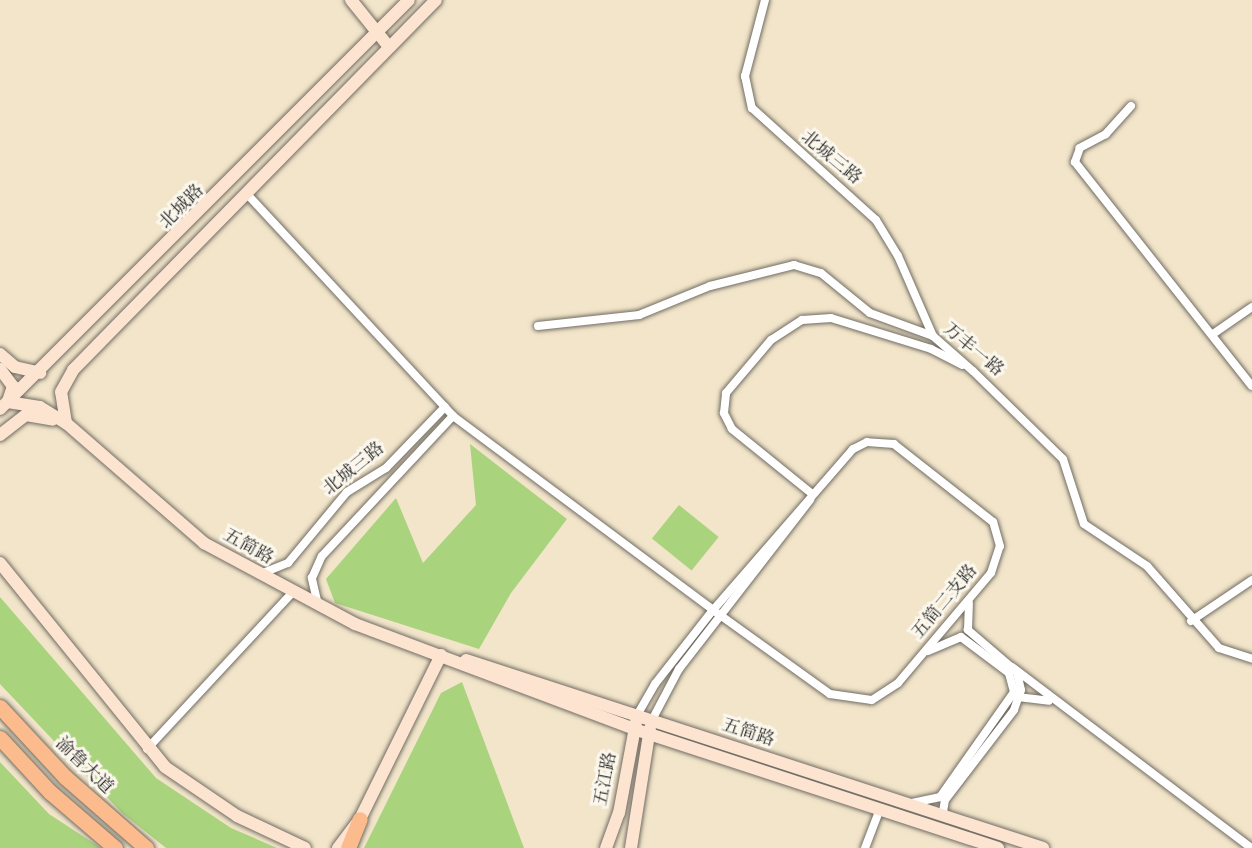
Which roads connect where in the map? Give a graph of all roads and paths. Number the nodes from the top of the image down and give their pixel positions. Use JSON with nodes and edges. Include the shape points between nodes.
{"nodes":[{"id":1,"x":351,"y":0,"type":"edge"},
{"id":2,"x":409,"y":0,"type":"edge"},
{"id":3,"x":436,"y":0,"type":"edge"},
{"id":4,"x":765,"y":0,"type":"edge"},
{"id":5,"x":376,"y":32,"type":"junction"},
{"id":6,"x":389,"y":47,"type":"junction"},
{"id":7,"x":1131,"y":105,"type":"dead end"},
{"id":8,"x":246,"y":193,"type":"junction"},
{"id":9,"x":1252,"y":307,"type":"edge"},
{"id":10,"x":538,"y":326,"type":"dead end"},
{"id":11,"x":1213,"y":334,"type":"junction"},
{"id":12,"x":933,"y":336,"type":"junction"},
{"id":13,"x":0,"y":354,"type":"edge"},
{"id":14,"x":0,"y":369,"type":"edge"},
{"id":15,"x":974,"y":371,"type":"junction"},
{"id":16,"x":40,"y":373,"type":"junction"},
{"id":17,"x":1252,"y":386,"type":"edge"},
{"id":18,"x":4,"y":405,"type":"edge"},
{"id":19,"x":445,"y":407,"type":"junction"},
{"id":20,"x":453,"y":416,"type":"junction"},
{"id":21,"x":66,"y":423,"type":"junction"},
{"id":22,"x":0,"y":435,"type":"edge"},
{"id":23,"x":811,"y":494,"type":"junction"},
{"id":24,"x":0,"y":563,"type":"edge"},
{"id":25,"x":257,"y":572,"type":"junction"},
{"id":26,"x":1252,"y":580,"type":"edge"},
{"id":27,"x":975,"y":592,"type":"junction"},
{"id":28,"x":292,"y":593,"type":"junction"},
{"id":29,"x":318,"y":606,"type":"junction"},
{"id":30,"x":717,"y":613,"type":"junction"},
{"id":31,"x":1191,"y":621,"type":"junction"},
{"id":32,"x":922,"y":654,"type":"junction"},
{"id":33,"x":441,"y":655,"type":"junction"},
{"id":34,"x":1252,"y":659,"type":"edge"},
{"id":35,"x":1012,"y":668,"type":"junction"},
{"id":36,"x":1020,"y":696,"type":"junction"},
{"id":37,"x":1009,"y":705,"type":"junction"},
{"id":38,"x":0,"y":707,"type":"edge"},
{"id":39,"x":1065,"y":710,"type":"junction"},
{"id":40,"x":637,"y":716,"type":"junction"},
{"id":41,"x":652,"y":720,"type":"junction"},
{"id":42,"x":634,"y":729,"type":"junction"},
{"id":43,"x":649,"y":734,"type":"junction"},
{"id":44,"x":0,"y":738,"type":"edge"},
{"id":45,"x":147,"y":749,"type":"junction"},
{"id":46,"x":905,"y":804,"type":"junction"},
{"id":47,"x":879,"y":811,"type":"junction"},
{"id":48,"x":950,"y":818,"type":"junction"},
{"id":49,"x":360,"y":819,"type":"junction"},
{"id":50,"x":1240,"y":844,"type":"edge"},
{"id":51,"x":115,"y":848,"type":"edge"},
{"id":52,"x":146,"y":848,"type":"edge"},
{"id":53,"x":305,"y":848,"type":"edge"},
{"id":54,"x":338,"y":848,"type":"edge"},
{"id":55,"x":348,"y":848,"type":"edge"},
{"id":56,"x":606,"y":848,"type":"edge"},
{"id":57,"x":631,"y":848,"type":"edge"},
{"id":58,"x":865,"y":848,"type":"edge"},
{"id":59,"x":998,"y":848,"type":"edge"},
{"id":60,"x":1043,"y":848,"type":"edge"},
{"id":61,"x":1251,"y":848,"type":"edge"}],
"edges":[{"from":1,"to":5,"type":"main road"},
{"from":2,"to":5,"type":"main road","name":"北城路"},
{"from":3,"to":6,"type":"main road","name":"北城路"},
{"from":4,"to":12,"type":"street","name":"北城三路","via":[[746,76],[752,108],[876,220]]},
{"from":5,"to":6,"type":"main road"},
{"from":5,"to":16,"type":"main road","name":"北城路"},
{"from":6,"to":8,"type":"main road","name":"北城路"},
{"from":7,"to":11,"type":"street","via":[[1106,134],[1080,148],[1075,162]]},
{"from":8,"to":19,"type":"street"},
{"from":8,"to":21,"type":"main road","name":"北城路","via":[[73,370],[61,392]]},
{"from":9,"to":11,"type":"street"},
{"from":10,"to":12,"type":"street","name":"万丰一路","via":[[639,315],[710,286],[794,265],[821,273],[870,314]]},
{"from":11,"to":17,"type":"street"},
{"from":12,"to":15,"type":"street","name":"万丰一路"},
{"from":13,"to":16,"type":"main road","via":[[15,367]]},
{"from":14,"to":18,"type":"main road","via":[[13,386]]},
{"from":15,"to":23,"type":"street","via":[[931,349],[831,318],[802,320],[771,340],[726,393],[724,413],[732,429]]},
{"from":15,"to":31,"type":"street","name":"万丰一路","via":[[1063,459],[1084,524],[1147,566]]},
{"from":16,"to":18,"type":"main road","name":"北城路"},
{"from":18,"to":21,"type":"main road","name":"五简路","via":[[40,407]]},
{"from":19,"to":20,"type":"street"},
{"from":19,"to":25,"type":"street","name":"北城三路","via":[[386,468],[347,492],[288,563],[277,572]]},
{"from":20,"to":29,"type":"street","name":"北城三路","via":[[322,556],[312,578]]},
{"from":20,"to":30,"type":"street"},
{"from":21,"to":22,"type":"main road","name":"五简路","via":[[26,415]]},
{"from":21,"to":25,"type":"main road","name":"五简路","via":[[187,529]]},
{"from":23,"to":27,"type":"street","name":"五简二支路","via":[[841,459],[867,442],[906,451],[993,522],[998,560]]},
{"from":23,"to":30,"type":"street","name":"五简二支路","via":[[803,512]]},
{"from":24,"to":45,"type":"main road"},
{"from":25,"to":28,"type":"main road","name":"五简路"},
{"from":26,"to":31,"type":"street"},
{"from":27,"to":32,"type":"street","name":"五简二支路"},
{"from":27,"to":35,"type":"street","via":[[966,610],[968,630]]},
{"from":28,"to":29,"type":"main road","name":"五简路"},
{"from":28,"to":45,"type":"street"},
{"from":29,"to":33,"type":"main road","name":"五简路"},
{"from":30,"to":32,"type":"street","name":"五简二支路","via":[[844,699],[872,700],[886,692]]},
{"from":30,"to":40,"type":"street","name":"五简二支路","via":[[655,684]]},
{"from":30,"to":41,"type":"street","name":"五简二支路","via":[[679,669]]},
{"from":31,"to":34,"type":"street","name":"万丰一路","via":[[1219,648]]},
{"from":32,"to":37,"type":"street","via":[[955,637],[968,641],[1009,673],[1014,684]]},
{"from":33,"to":40,"type":"main road","name":"五简路","via":[[496,666]]},
{"from":33,"to":42,"type":"main road","name":"五简路"},
{"from":33,"to":49,"type":"main road"},
{"from":35,"to":36,"type":"street"},
{"from":35,"to":39,"type":"street"},
{"from":36,"to":37,"type":"street"},
{"from":36,"to":39,"type":"street","via":[[1040,696]]},
{"from":36,"to":48,"type":"street","via":[[945,800],[943,812]]},
{"from":37,"to":46,"type":"street","via":[[940,797]]},
{"from":38,"to":52,"type":"highway","name":"渝鲁大道","via":[[65,777]]},
{"from":39,"to":50,"type":"street"},
{"from":40,"to":41,"type":"main road","name":"五简路"},
{"from":40,"to":42,"type":"main road","name":"五江路"},
{"from":41,"to":43,"type":"main road","name":"五江路"},
{"from":41,"to":46,"type":"main road","name":"五简路"},
{"from":42,"to":43,"type":"main road","name":"五简路"},
{"from":42,"to":56,"type":"main road","name":"五江路","via":[[619,813]]},
{"from":43,"to":47,"type":"main road","name":"五简路"},
{"from":43,"to":57,"type":"main road","name":"五江路"},
{"from":44,"to":51,"type":"highway","via":[[50,792]]},
{"from":45,"to":53,"type":"main road","via":[[213,802]]},
{"from":46,"to":48,"type":"main road","name":"五简路"},
{"from":47,"to":58,"type":"street"},
{"from":47,"to":59,"type":"main road","name":"五简路"},
{"from":48,"to":60,"type":"main road","name":"五简路"},
{"from":49,"to":54,"type":"main road"},
{"from":49,"to":55,"type":"highway"},
{"from":50,"to":61,"type":"street"}]}
